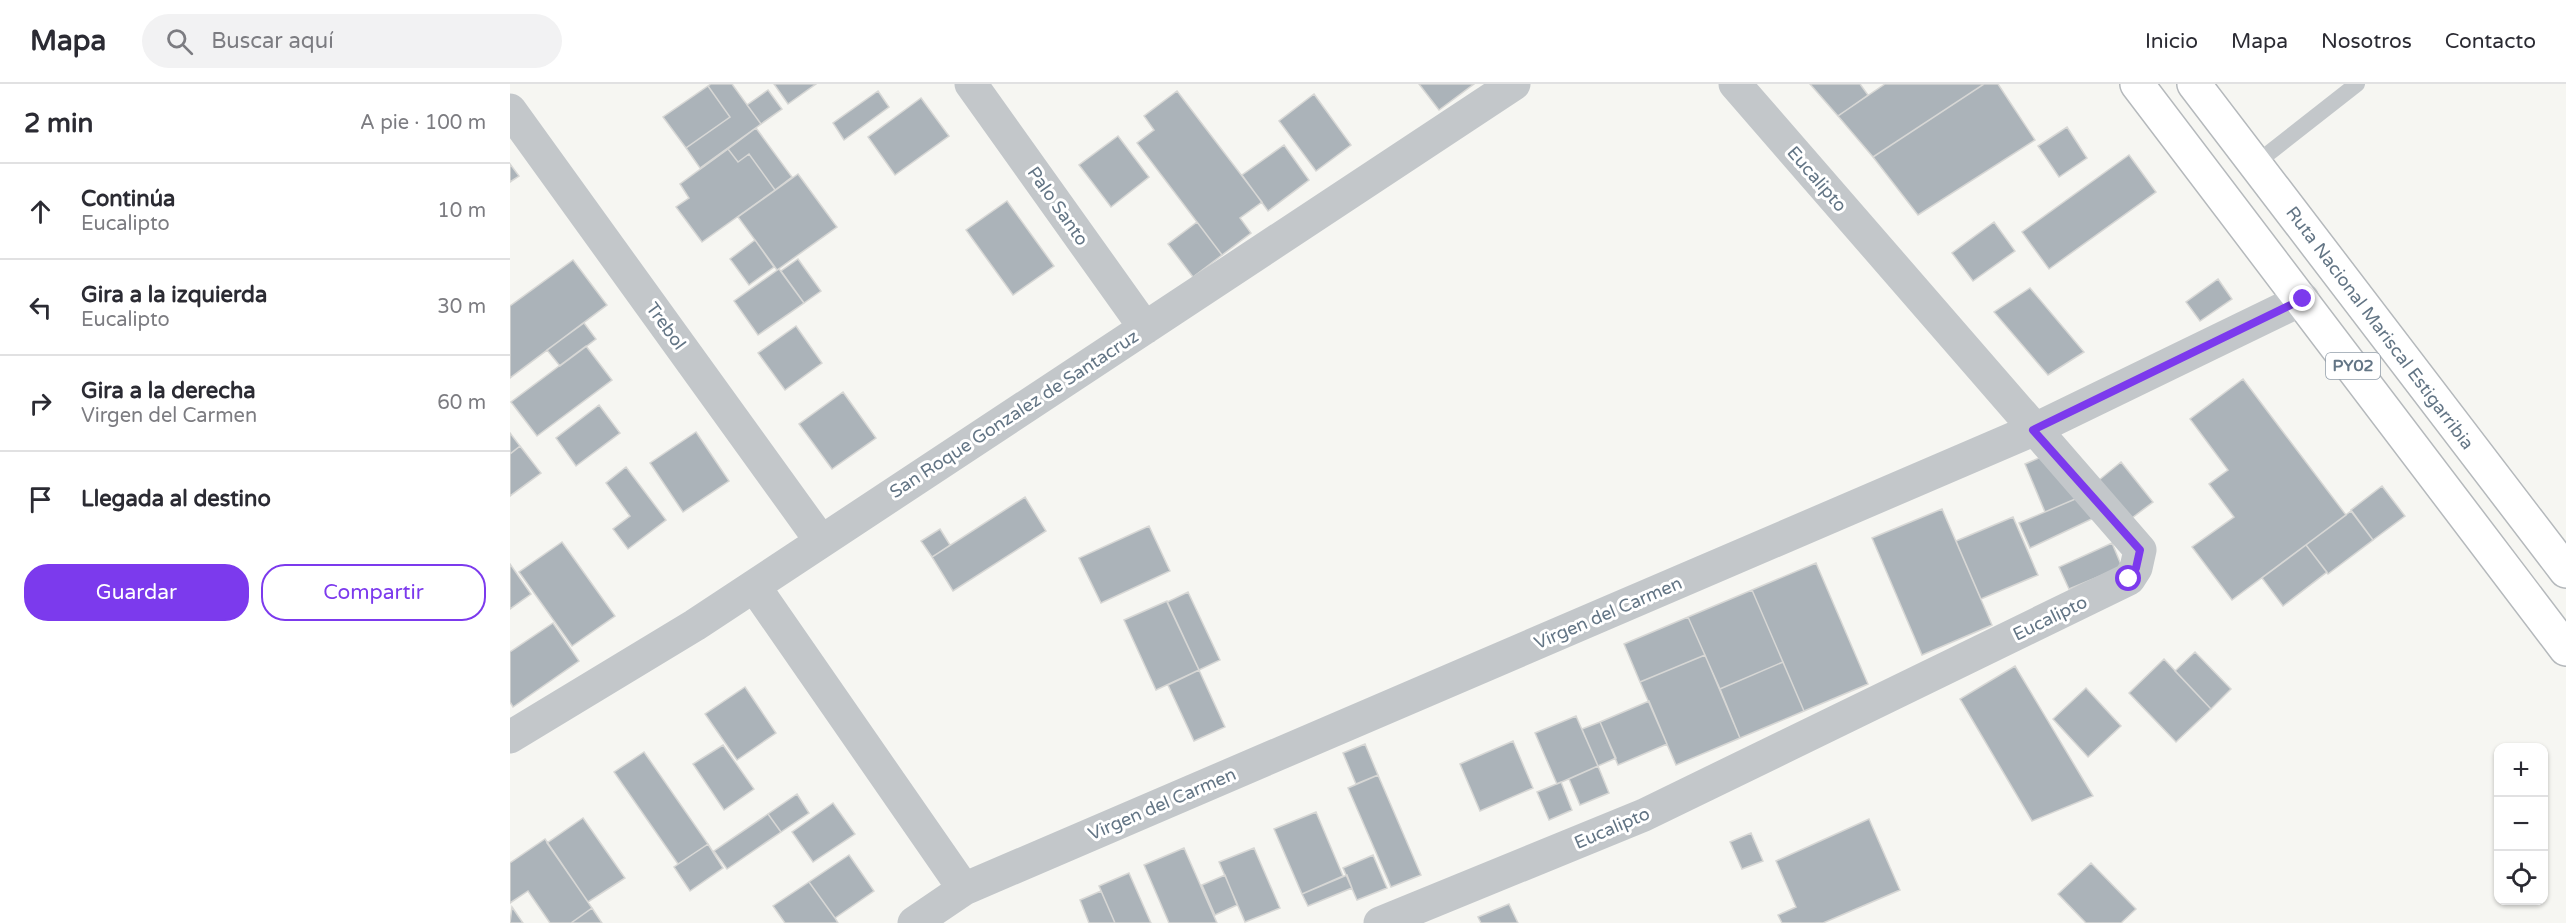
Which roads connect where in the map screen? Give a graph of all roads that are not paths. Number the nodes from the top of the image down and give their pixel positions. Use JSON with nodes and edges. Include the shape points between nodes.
{"nodes":[{"id":1,"x":971,"y":84,"type":"edge"},
{"id":2,"x":1514,"y":84,"type":"edge"},
{"id":3,"x":1735,"y":84,"type":"edge"},
{"id":4,"x":2136,"y":84,"type":"edge"},
{"id":5,"x":2193,"y":84,"type":"edge"},
{"id":6,"x":2357,"y":84,"type":"edge"},
{"id":7,"x":510,"y":110,"type":"edge"},
{"id":8,"x":2255,"y":164,"type":"junction"},
{"id":9,"x":2303,"y":299,"type":"junction"},
{"id":10,"x":1145,"y":328,"type":"junction"},
{"id":11,"x":2033,"y":430,"type":"junction"},
{"id":12,"x":821,"y":542,"type":"junction"},
{"id":13,"x":2566,"y":571,"type":"edge"},
{"id":14,"x":754,"y":586,"type":"junction"},
{"id":15,"x":2566,"y":649,"type":"edge"},
{"id":16,"x":510,"y":737,"type":"edge"},
{"id":17,"x":964,"y":889,"type":"junction"},
{"id":18,"x":914,"y":923,"type":"edge"},
{"id":19,"x":1380,"y":923,"type":"edge"}],
"edges":[{"from":1,"to":10,"type":"street","name":"Palo Santo"},
{"from":2,"to":10,"type":"street","name":"San Roque Gonzalez de Santacruz"},
{"from":3,"to":11,"type":"street","name":"Eucalipto"},
{"from":4,"to":9,"type":"highway","number":"PY02"},
{"from":5,"to":8,"type":"highway","name":"Ruta Nacional Mariscal Estigarribia","number":"PY02"},
{"from":6,"to":8,"type":"lane"},
{"from":7,"to":12,"type":"street","name":"Trebol"},
{"from":8,"to":13,"type":"highway","name":"Ruta Nacional Mariscal Estigarribia","number":"PY02"},
{"from":9,"to":11,"type":"street","name":"Virgen del Carmen"},
{"from":9,"to":15,"type":"highway","number":"PY02"},
{"from":10,"to":12,"type":"street","name":"San Roque Gonzalez de Santacruz"},
{"from":11,"to":17,"type":"street","name":"Virgen del Carmen"},
{"from":11,"to":19,"type":"street","name":"Eucalipto","via":[[2140,550],[2129,579],[1644,815]]},
{"from":12,"to":14,"type":"street","name":"San Roque Gonzalez de Santacruz"},
{"from":14,"to":16,"type":"street","name":"San Roque Gonzalez de Santacruz"},
{"from":14,"to":17,"type":"street"},
{"from":17,"to":18,"type":"street","name":"Virgen del Carmen"}]}
